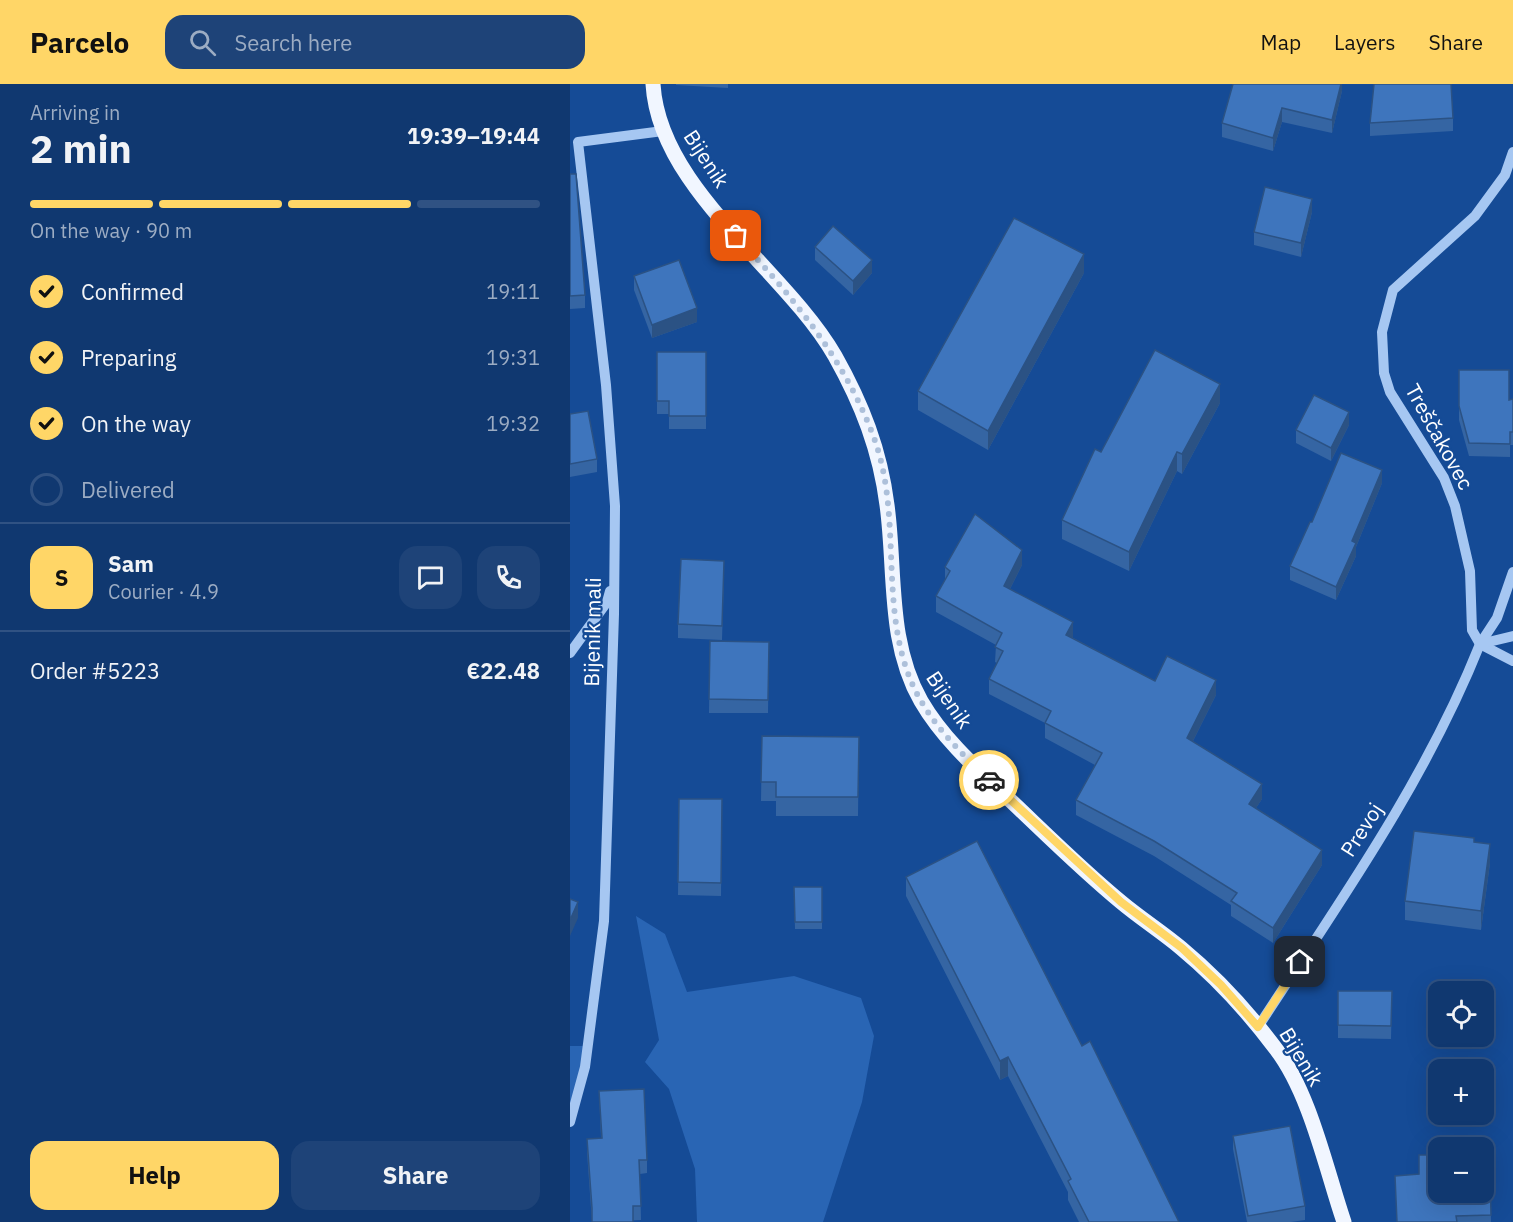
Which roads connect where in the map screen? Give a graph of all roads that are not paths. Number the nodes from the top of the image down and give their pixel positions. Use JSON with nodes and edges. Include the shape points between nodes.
{"nodes":[{"id":1,"x":653,"y":84,"type":"edge"},
{"id":2,"x":663,"y":131,"type":"junction"},
{"id":3,"x":574,"y":142,"type":"edge"},
{"id":4,"x":1513,"y":152,"type":"edge"},
{"id":5,"x":1513,"y":572,"type":"edge"},
{"id":6,"x":614,"y":579,"type":"junction"},
{"id":7,"x":1513,"y":636,"type":"edge"},
{"id":8,"x":1480,"y":644,"type":"junction"},
{"id":9,"x":570,"y":653,"type":"edge"},
{"id":10,"x":1513,"y":661,"type":"edge"},
{"id":11,"x":1258,"y":1027,"type":"junction"},
{"id":12,"x":570,"y":1122,"type":"edge"},
{"id":13,"x":1344,"y":1222,"type":"edge"}],
"edges":[{"from":1,"to":2,"type":"main road","name":"Bijenik"},
{"from":2,"to":3,"type":"street","name":"Bijenik mali"},
{"from":2,"to":11,"type":"main road","name":"Bijenik","via":[[722,221],[778,281],[833,354],[867,423],[879,456],[887,505],[901,654],[922,703],[955,746],[990,781],[1121,902],[1182,948]]},
{"from":3,"to":6,"type":"street","name":"Bijenik mali","via":[[606,385],[615,506]]},
{"from":4,"to":8,"type":"street","name":"Treščakovec","via":[[1505,175],[1475,216],[1393,290],[1382,332],[1384,373],[1390,392],[1444,478],[1455,506],[1470,571],[1472,630]]},
{"from":5,"to":8,"type":"street","name":"Prevoj","via":[[1497,618]]},
{"from":6,"to":9,"type":"street","via":[[607,602]]},
{"from":6,"to":12,"type":"street","name":"Bijenik mali","via":[[604,921],[585,1067]]},
{"from":7,"to":8,"type":"street"},
{"from":8,"to":10,"type":"street"},
{"from":8,"to":11,"type":"street","name":"Prevoj","via":[[1461,693],[1402,804]]},
{"from":11,"to":13,"type":"main road","name":"Bijenik","via":[[1284,1060],[1302,1096]]}]}
